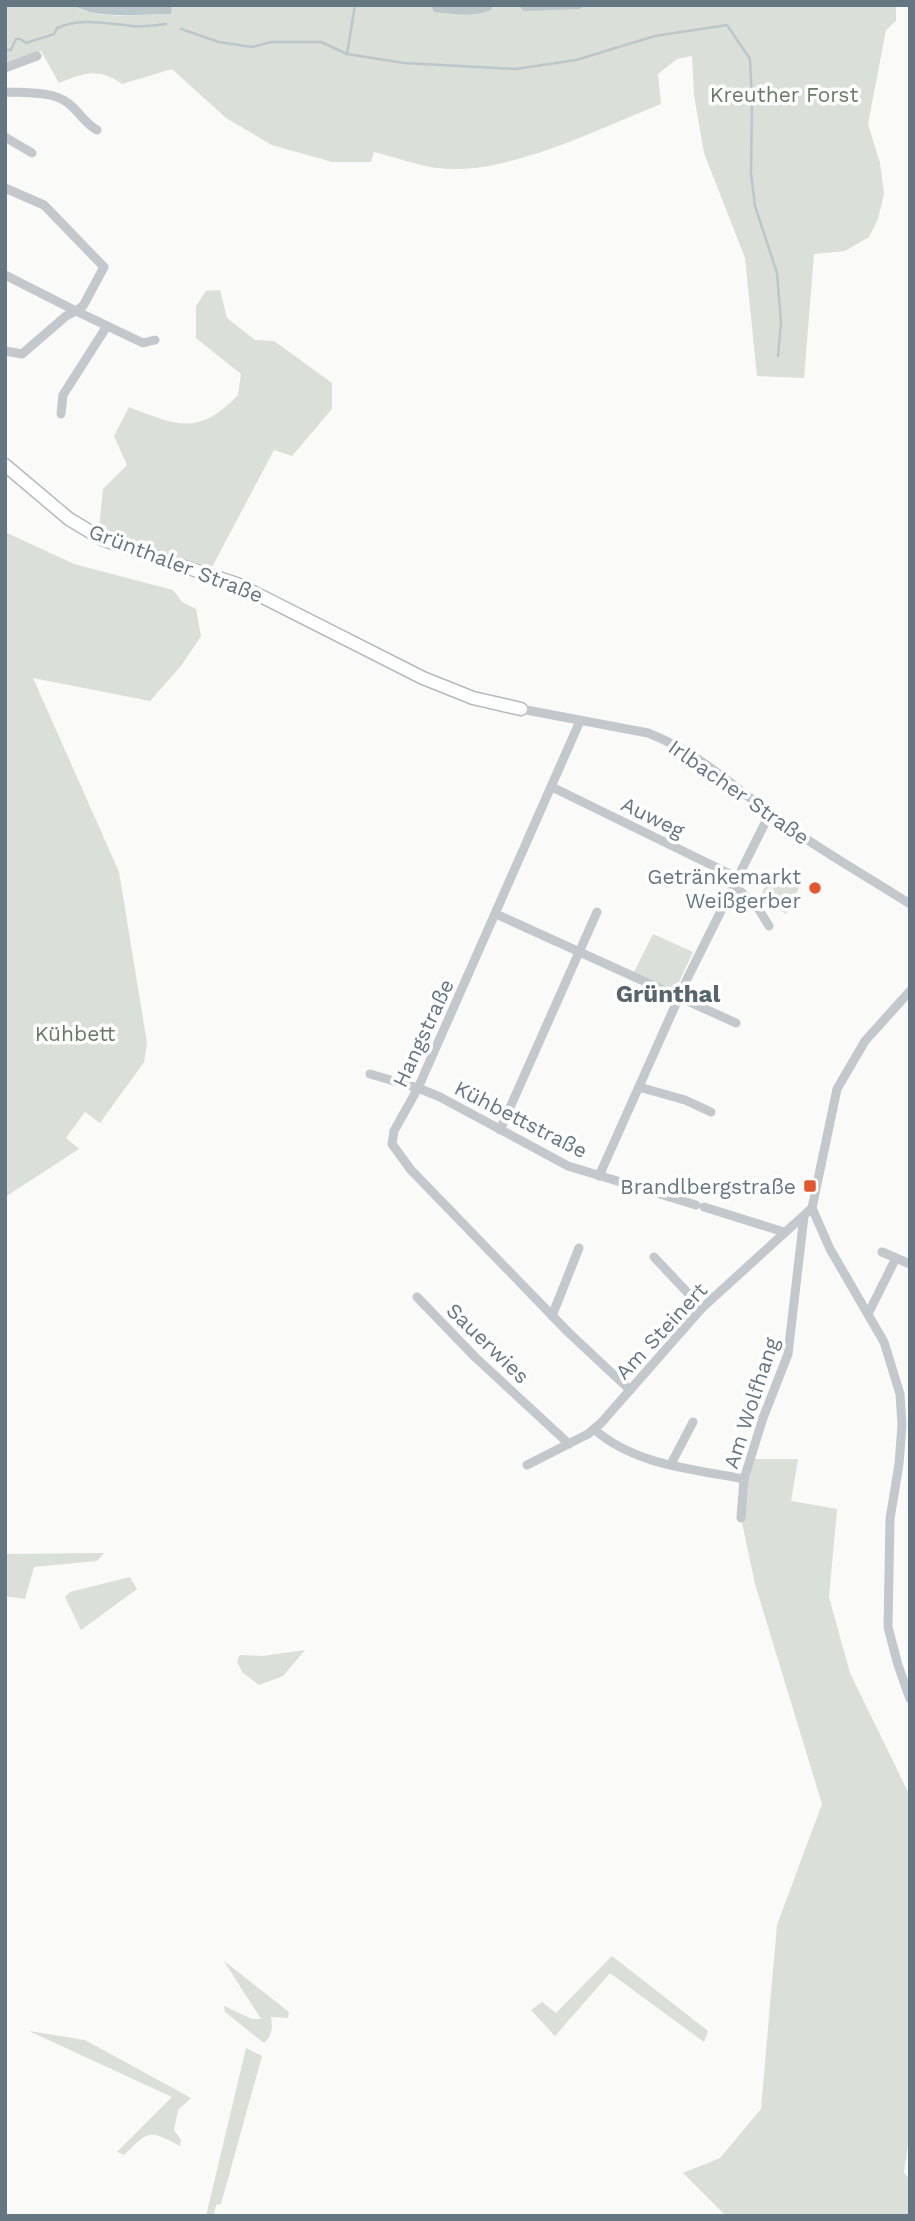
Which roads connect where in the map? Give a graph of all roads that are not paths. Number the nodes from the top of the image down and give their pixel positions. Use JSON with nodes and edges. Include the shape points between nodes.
{"nodes":[{"id":1,"x":37,"y":56,"type":"dead end"},
{"id":2,"x":5,"y":68,"type":"edge"},
{"id":3,"x":5,"y":92,"type":"edge"},
{"id":4,"x":97,"y":130,"type":"dead end"},
{"id":5,"x":5,"y":138,"type":"edge"},
{"id":6,"x":32,"y":153,"type":"dead end"},
{"id":7,"x":5,"y":188,"type":"edge"},
{"id":8,"x":5,"y":275,"type":"edge"},
{"id":9,"x":76,"y":311,"type":"junction"},
{"id":10,"x":107,"y":326,"type":"junction"},
{"id":11,"x":155,"y":340,"type":"dead end"},
{"id":12,"x":5,"y":351,"type":"edge"},
{"id":13,"x":61,"y":414,"type":"dead end"},
{"id":14,"x":5,"y":464,"type":"edge"},
{"id":15,"x":473,"y":698,"type":"joint"},
{"id":16,"x":521,"y":709,"type":"joint"},
{"id":17,"x":580,"y":721,"type":"junction"},
{"id":18,"x":552,"y":787,"type":"junction"},
{"id":19,"x":769,"y":813,"type":"junction"},
{"id":20,"x":736,"y":881,"type":"junction"},
{"id":21,"x":910,"y":904,"type":"edge"},
{"id":22,"x":597,"y":912,"type":"dead end"},
{"id":23,"x":496,"y":914,"type":"junction"},
{"id":24,"x":769,"y":926,"type":"dead end"},
{"id":25,"x":579,"y":950,"type":"junction"},
{"id":26,"x":910,"y":991,"type":"edge"},
{"id":27,"x":680,"y":996,"type":"junction"},
{"id":28,"x":736,"y":1023,"type":"dead end"},
{"id":29,"x":370,"y":1074,"type":"dead end"},
{"id":30,"x":639,"y":1087,"type":"junction"},
{"id":31,"x":418,"y":1088,"type":"junction"},
{"id":32,"x":711,"y":1112,"type":"dead end"},
{"id":33,"x":500,"y":1130,"type":"junction"},
{"id":34,"x":599,"y":1175,"type":"junction"},
{"id":35,"x":813,"y":1208,"type":"junction"},
{"id":36,"x":804,"y":1216,"type":"junction"},
{"id":37,"x":784,"y":1232,"type":"junction"},
{"id":38,"x":579,"y":1248,"type":"dead end"},
{"id":39,"x":883,"y":1252,"type":"dead end"},
{"id":40,"x":654,"y":1257,"type":"dead end"},
{"id":41,"x":896,"y":1258,"type":"junction"},
{"id":42,"x":910,"y":1264,"type":"edge"},
{"id":43,"x":417,"y":1297,"type":"dead end"},
{"id":44,"x":702,"y":1308,"type":"junction"},
{"id":45,"x":868,"y":1314,"type":"junction"},
{"id":46,"x":552,"y":1316,"type":"junction"},
{"id":47,"x":630,"y":1390,"type":"junction"},
{"id":48,"x":693,"y":1422,"type":"dead end"},
{"id":49,"x":594,"y":1429,"type":"junction"},
{"id":50,"x":569,"y":1444,"type":"junction"},
{"id":51,"x":671,"y":1464,"type":"junction"},
{"id":52,"x":527,"y":1465,"type":"dead end"},
{"id":53,"x":744,"y":1479,"type":"junction"},
{"id":54,"x":741,"y":1518,"type":"dead end"},
{"id":55,"x":910,"y":1699,"type":"edge"}],
"edges":[{"from":1,"to":2,"type":"street"},
{"from":3,"to":4,"type":"street","via":[[65,100]]},
{"from":5,"to":6,"type":"street"},
{"from":7,"to":9,"type":"street","via":[[44,205],[104,267]]},
{"from":8,"to":9,"type":"street"},
{"from":9,"to":10,"type":"street"},
{"from":9,"to":12,"type":"street","via":[[22,354]]},
{"from":10,"to":11,"type":"street","via":[[143,344]]},
{"from":10,"to":13,"type":"street","via":[[63,395]]},
{"from":14,"to":15,"type":"street","name":"Grünthaler Straße","via":[[69,519],[104,540],[255,592],[403,668]]},
{"from":15,"to":16,"type":"street","name":"Irlbacher Straße"},
{"from":16,"to":17,"type":"street","name":"Irlbacher Straße"},
{"from":17,"to":18,"type":"street","name":"Hangstraße"},
{"from":17,"to":19,"type":"street","name":"Irlbacher Straße","via":[[667,740]]},
{"from":18,"to":20,"type":"street","name":"Auweg"},
{"from":18,"to":23,"type":"street","name":"Hangstraße"},
{"from":19,"to":20,"type":"street"},
{"from":19,"to":21,"type":"street","name":"Irlbacher Straße"},
{"from":20,"to":24,"type":"street","name":"Auweg"},
{"from":20,"to":27,"type":"street"},
{"from":22,"to":25,"type":"street"},
{"from":23,"to":25,"type":"street"},
{"from":23,"to":31,"type":"street","name":"Hangstraße"},
{"from":25,"to":27,"type":"street"},
{"from":25,"to":33,"type":"street"},
{"from":26,"to":35,"type":"street","via":[[865,1041],[837,1089]]},
{"from":27,"to":28,"type":"street"},
{"from":27,"to":30,"type":"street"},
{"from":29,"to":31,"type":"street","name":"Kühbettstraße"},
{"from":30,"to":32,"type":"street"},
{"from":30,"to":34,"type":"street"},
{"from":31,"to":33,"type":"street","name":"Kühbettstraße"},
{"from":31,"to":46,"type":"street","name":"Hangstraße","via":[[394,1131],[392,1144],[411,1170]]},
{"from":33,"to":34,"type":"street","name":"Kühbettstraße","via":[[568,1166]]},
{"from":34,"to":37,"type":"street","name":"Kühbettstraße"},
{"from":35,"to":36,"type":"street","name":"Am Steinert"},
{"from":35,"to":45,"type":"street","via":[[830,1249]]},
{"from":36,"to":37,"type":"street","name":"Am Steinert"},
{"from":36,"to":53,"type":"street","name":"Am Wolfhang","via":[[788,1354]]},
{"from":37,"to":44,"type":"street","name":"Am Steinert"},
{"from":38,"to":46,"type":"street"},
{"from":39,"to":41,"type":"street"},
{"from":40,"to":44,"type":"street"},
{"from":41,"to":42,"type":"street"},
{"from":41,"to":45,"type":"street"},
{"from":43,"to":50,"type":"street","name":"Sauerwies"},
{"from":44,"to":47,"type":"street","name":"Am Steinert"},
{"from":45,"to":55,"type":"street","via":[[884,1342],[900,1394],[901,1438],[890,1519],[888,1627]]},
{"from":46,"to":47,"type":"street","name":"Hangstraße"},
{"from":47,"to":49,"type":"street","name":"Am Steinert"},
{"from":48,"to":51,"type":"street"},
{"from":49,"to":50,"type":"street","name":"Am Steinert"},
{"from":49,"to":51,"type":"street","via":[[625,1450]]},
{"from":50,"to":52,"type":"street","name":"Am Steinert"},
{"from":51,"to":53,"type":"street"},
{"from":53,"to":54,"type":"street","name":"Am Wolfhang"}]}
